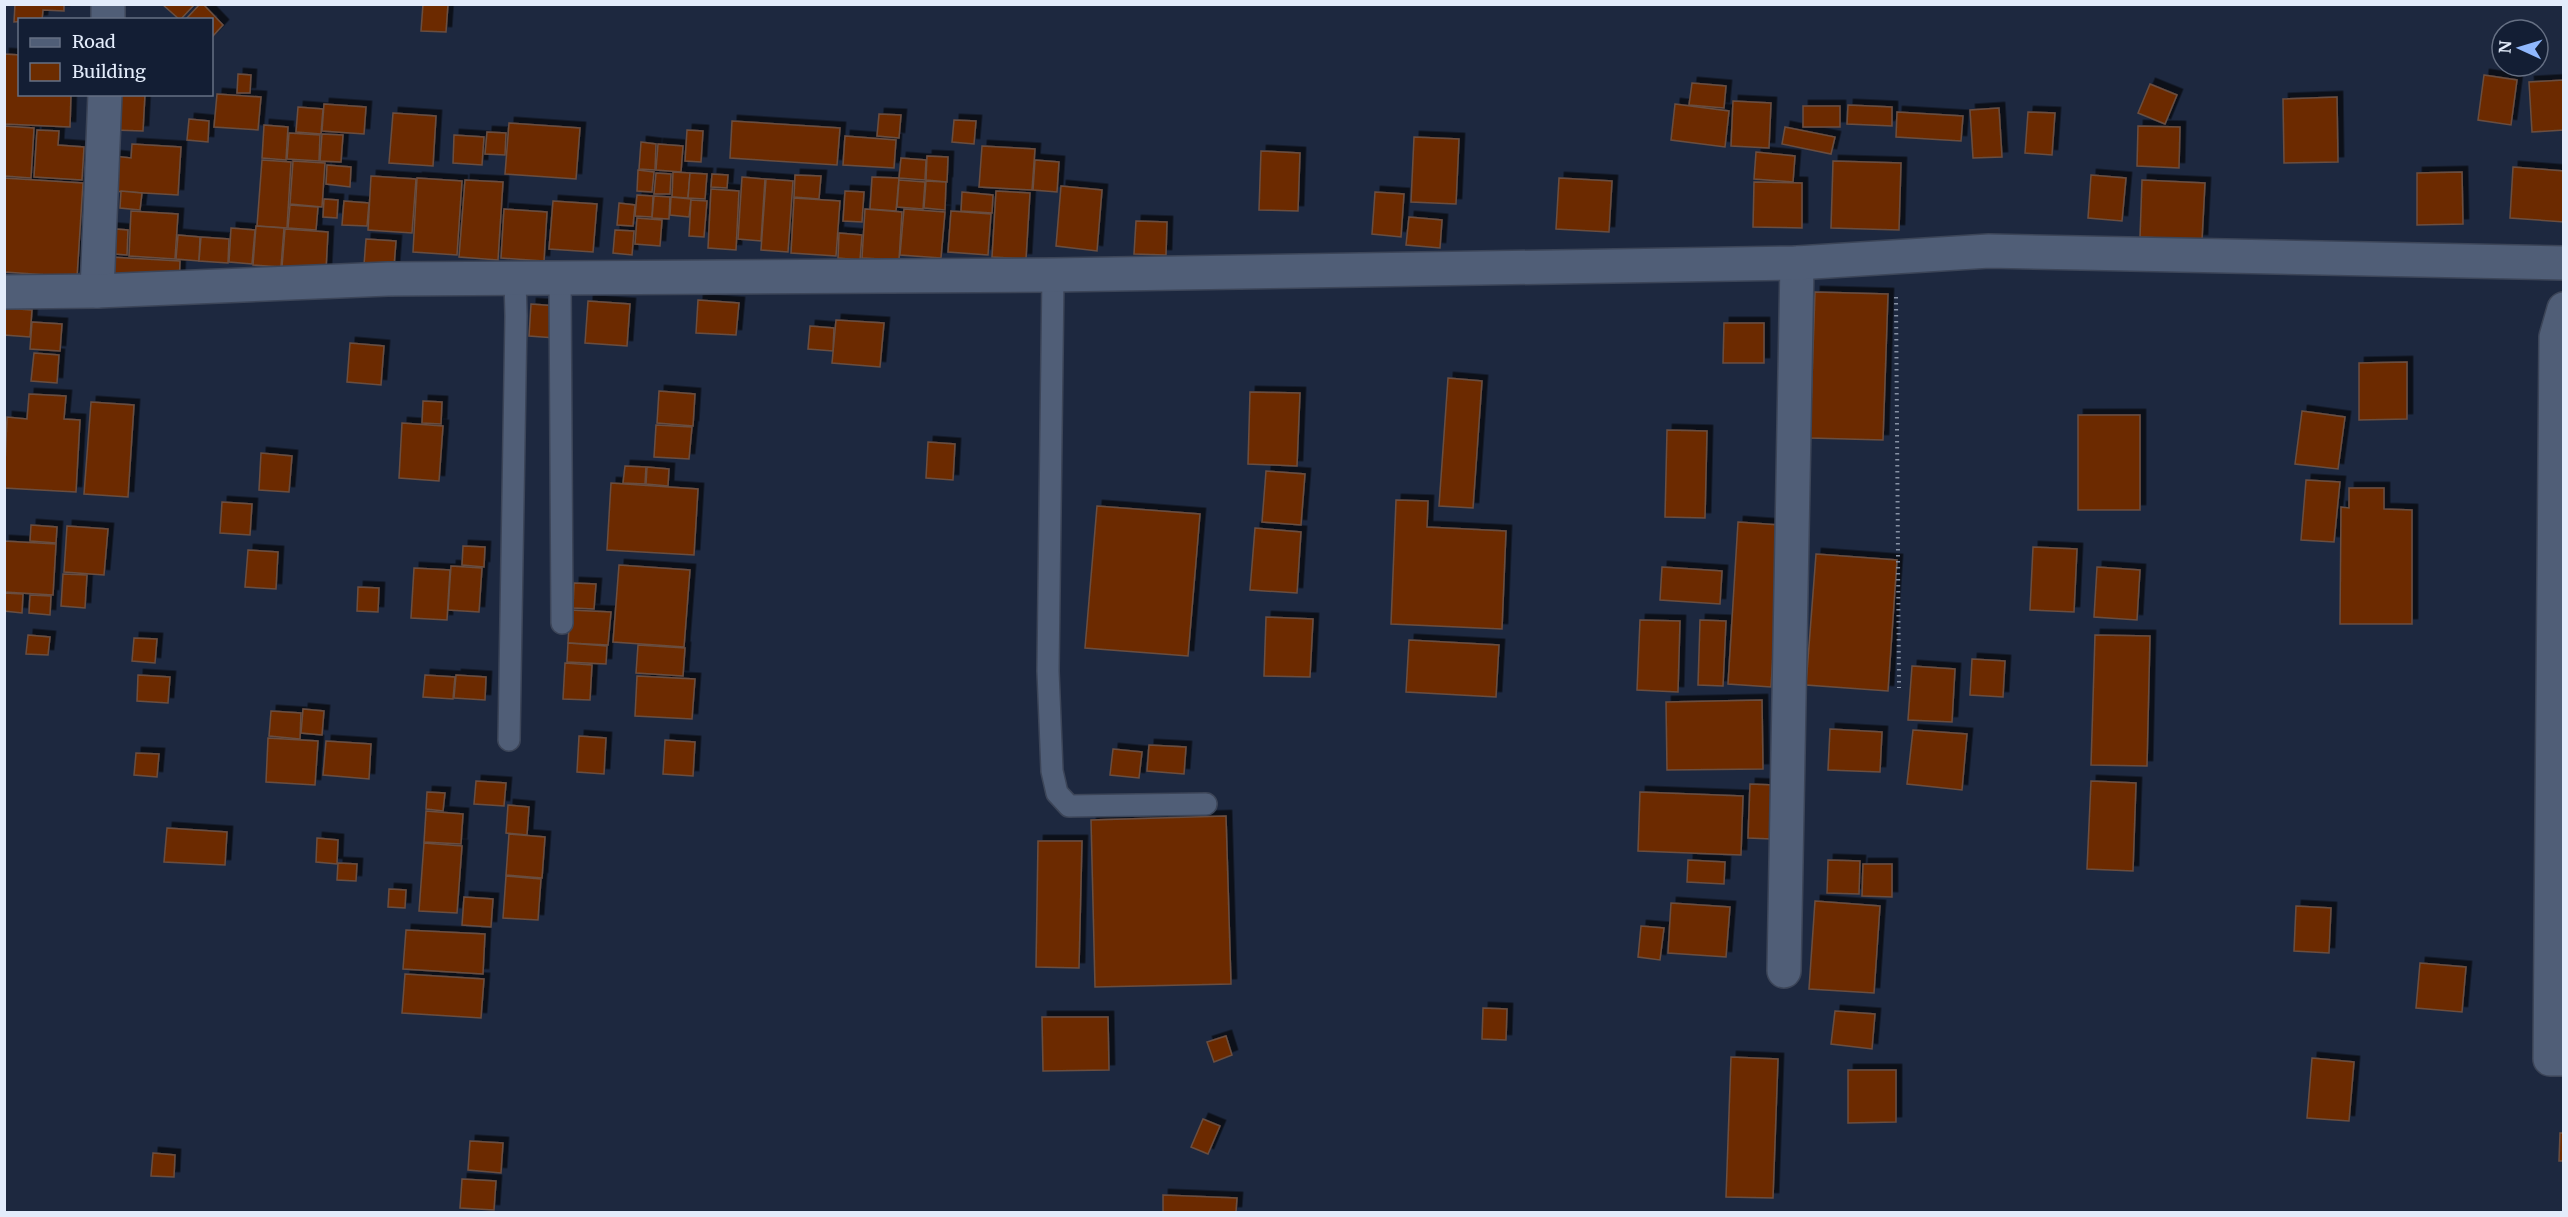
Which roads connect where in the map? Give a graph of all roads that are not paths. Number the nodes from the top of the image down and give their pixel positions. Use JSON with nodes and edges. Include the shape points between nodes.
{"nodes":[{"id":1,"x":105,"y":96,"type":"edge"},
{"id":2,"x":1797,"y":263,"type":"junction"},
{"id":3,"x":2564,"y":263,"type":"edge"},
{"id":4,"x":1053,"y":275,"type":"junction"},
{"id":5,"x":560,"y":278,"type":"junction"},
{"id":6,"x":515,"y":279,"type":"junction"},
{"id":7,"x":97,"y":291,"type":"junction"},
{"id":8,"x":4,"y":292,"type":"edge"},
{"id":9,"x":2564,"y":309,"type":"edge"},
{"id":10,"x":562,"y":623,"type":"dead end"},
{"id":11,"x":509,"y":740,"type":"dead end"},
{"id":12,"x":1206,"y":804,"type":"dead end"},
{"id":13,"x":1784,"y":971,"type":"dead end"},
{"id":14,"x":2564,"y":1059,"type":"edge"}],
"edges":[{"from":1,"to":7,"type":"street"},
{"from":2,"to":3,"type":"street","via":[[1989,251]]},
{"from":2,"to":4,"type":"street"},
{"from":2,"to":13,"type":"street"},
{"from":4,"to":5,"type":"street"},
{"from":4,"to":12,"type":"lane","via":[[1048,671],[1052,771],[1057,793],[1069,806]]},
{"from":5,"to":6,"type":"street"},
{"from":5,"to":10,"type":"lane"},
{"from":6,"to":7,"type":"street","via":[[388,279]]},
{"from":6,"to":11,"type":"lane"},
{"from":7,"to":8,"type":"street"},
{"from":9,"to":14,"type":"street","via":[[2556,337],[2550,1059]]}]}
